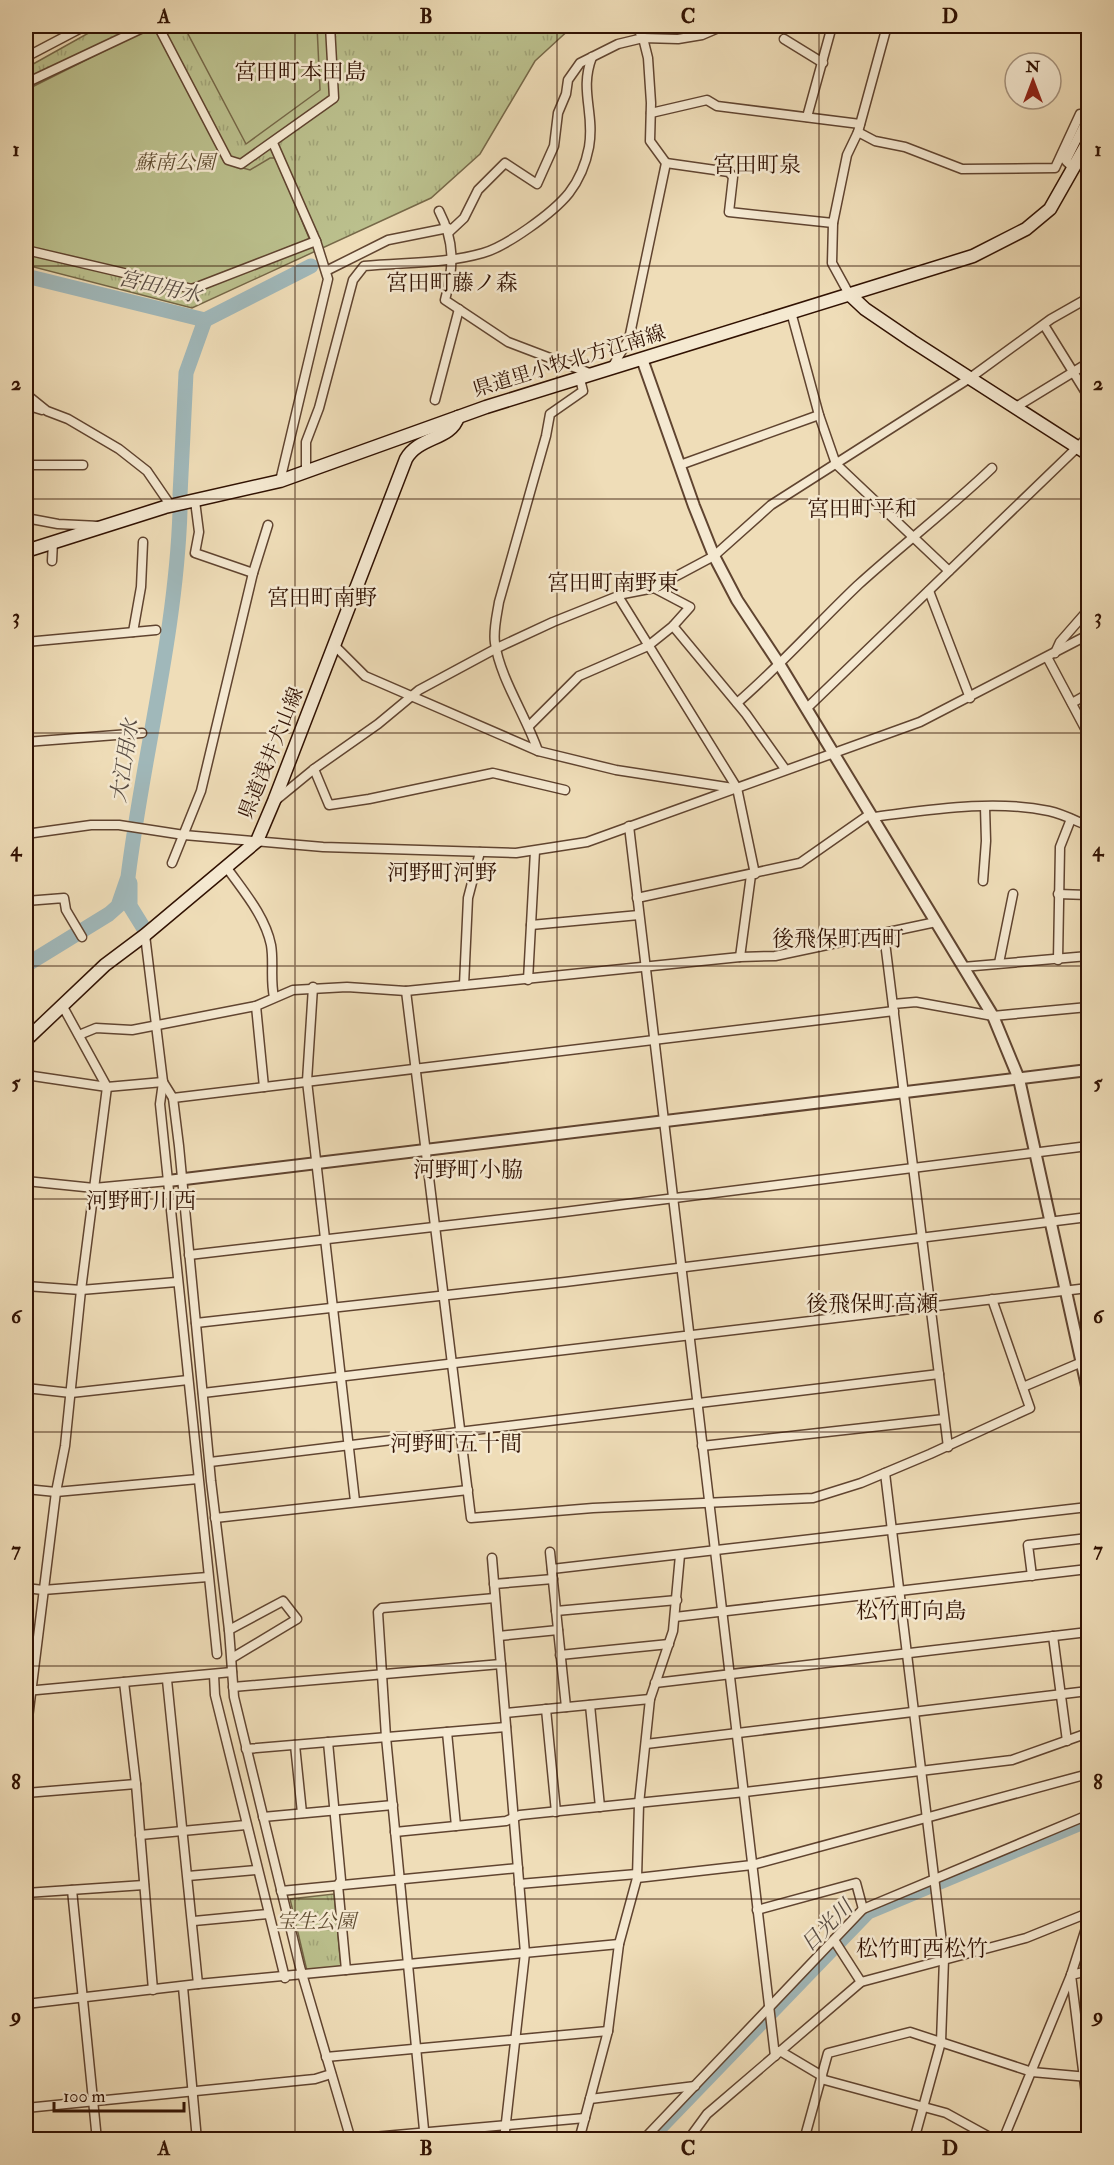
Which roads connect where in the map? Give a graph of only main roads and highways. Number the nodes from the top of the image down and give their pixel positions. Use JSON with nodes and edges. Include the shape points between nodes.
{"nodes":[{"id":1,"x":1089,"y":142,"type":"edge"},
{"id":2,"x":849,"y":294,"type":"junction"},
{"id":3,"x":458,"y":417,"type":"junction"},
{"id":4,"x":1083,"y":450,"type":"edge"},
{"id":5,"x":26,"y":551,"type":"edge"},
{"id":6,"x":26,"y":1040,"type":"edge"}],
"edges":[{"from":1,"to":2,"type":"main road","via":[[1050,209],[1026,229],[973,256]]},
{"from":2,"to":3,"type":"main road","name":"県道里小牧北方江南線"},
{"from":2,"to":4,"type":"main road","via":[[865,309]]},
{"from":3,"to":5,"type":"main road","name":"県道里小牧北方江南線","via":[[280,481],[171,506]]},
{"from":3,"to":6,"type":"main road","name":"県道浅井犬山線","via":[[450,431],[420,443],[406,459],[257,841],[105,965]]}]}
